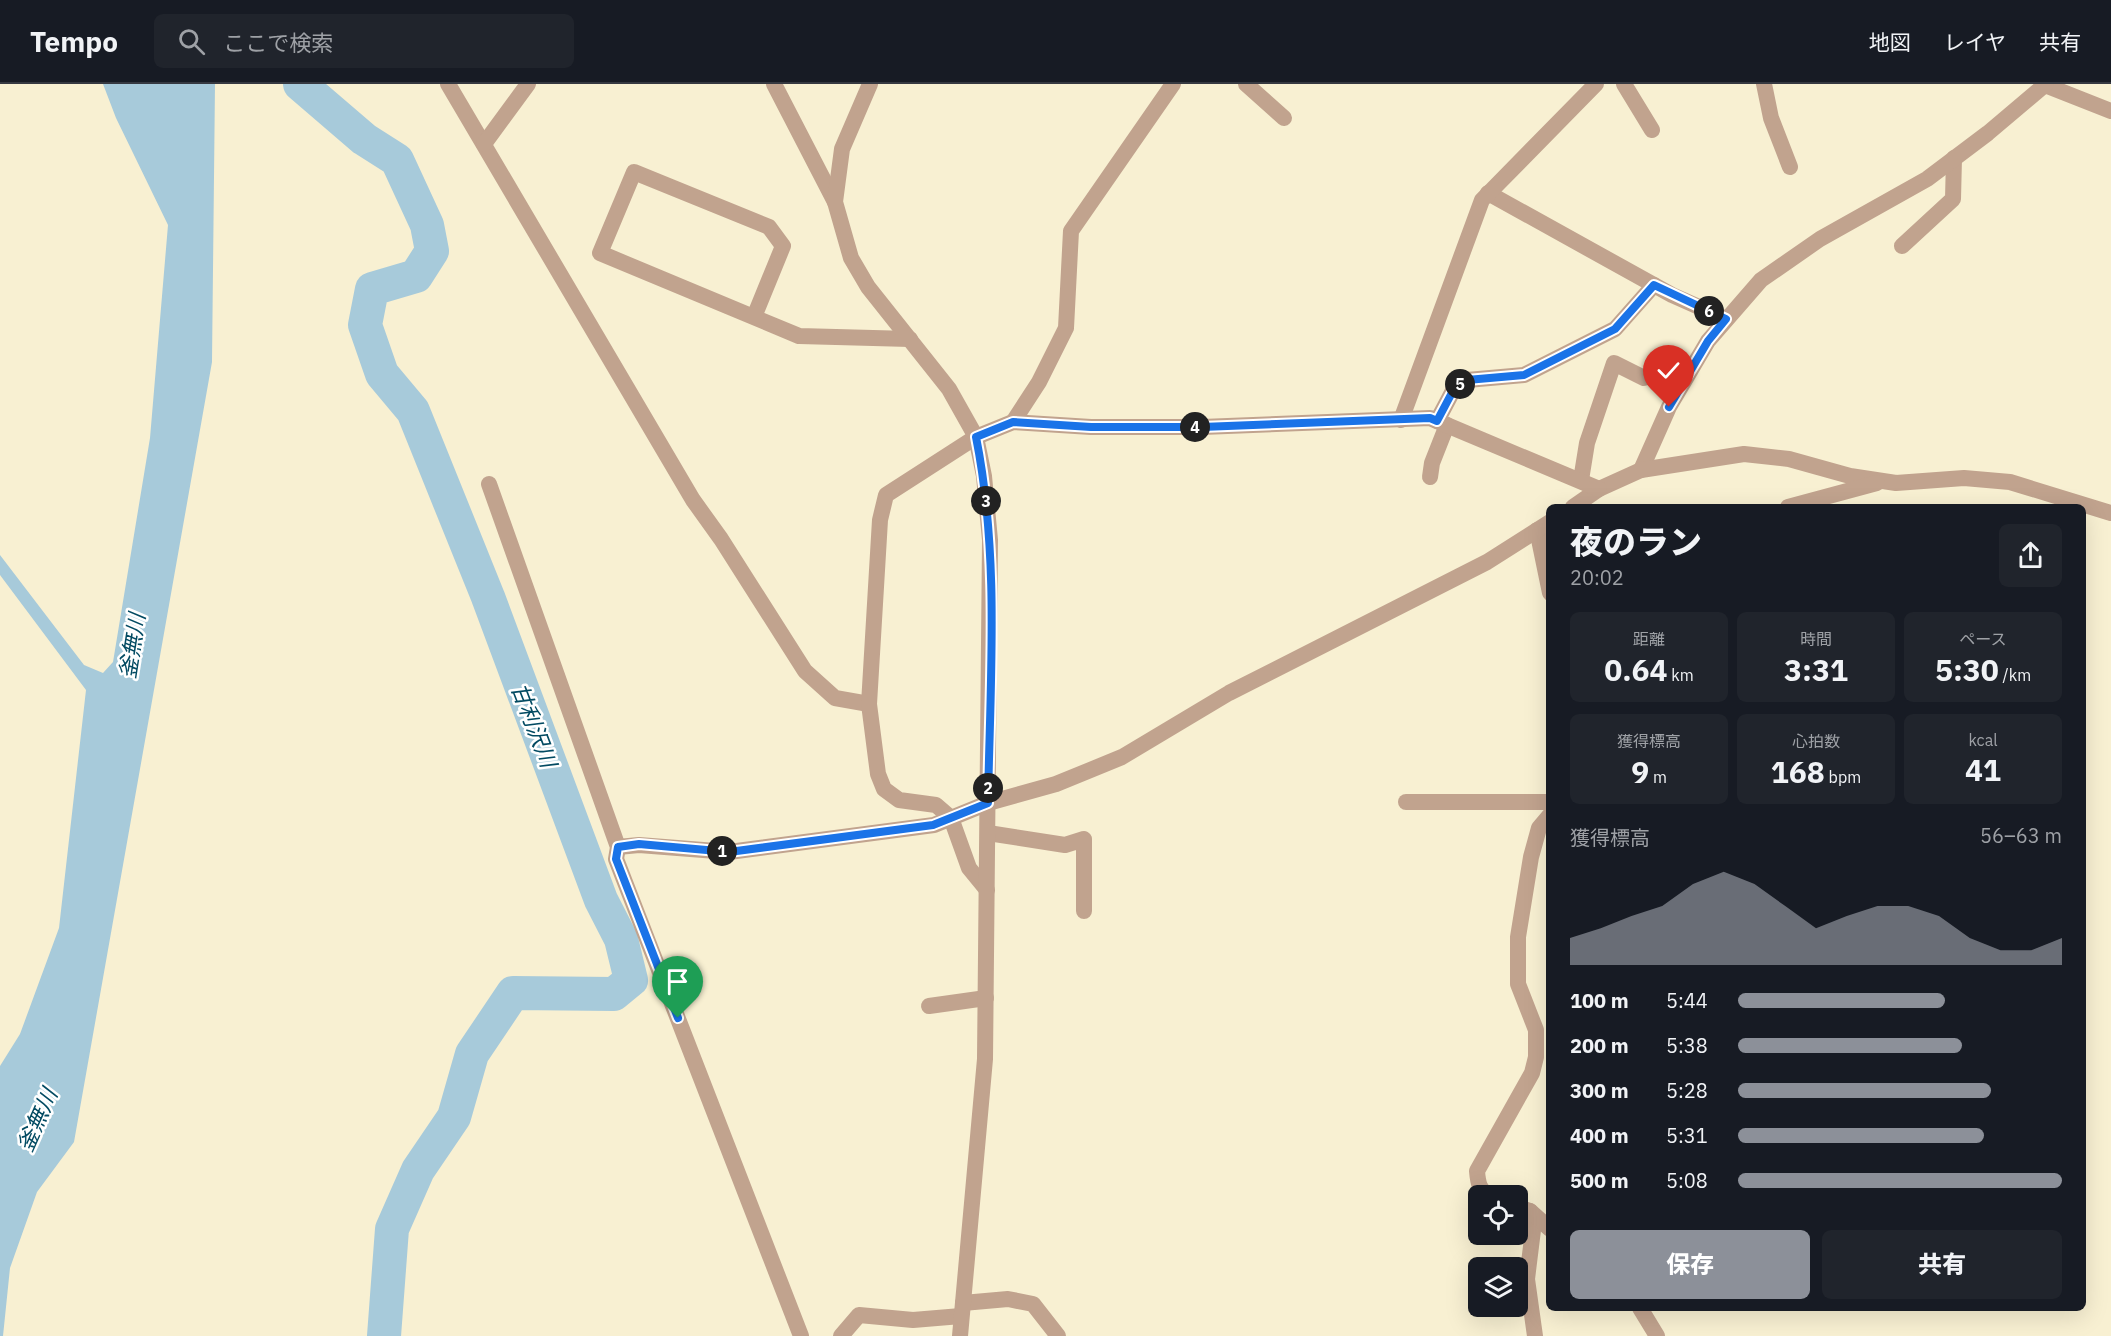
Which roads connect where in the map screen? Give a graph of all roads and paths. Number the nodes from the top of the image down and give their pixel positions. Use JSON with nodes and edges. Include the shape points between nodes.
{"nodes":[{"id":1,"x":448,"y":84,"type":"edge"},
{"id":2,"x":528,"y":84,"type":"edge"},
{"id":3,"x":774,"y":84,"type":"edge"},
{"id":4,"x":870,"y":84,"type":"edge"},
{"id":5,"x":1173,"y":84,"type":"edge"},
{"id":6,"x":1246,"y":84,"type":"edge"},
{"id":7,"x":1596,"y":84,"type":"edge"},
{"id":8,"x":1624,"y":84,"type":"edge"},
{"id":9,"x":1764,"y":84,"type":"edge"},
{"id":10,"x":2046,"y":85,"type":"edge"},
{"id":11,"x":2111,"y":111,"type":"edge"},
{"id":12,"x":1284,"y":118,"type":"dead end"},
{"id":13,"x":1652,"y":130,"type":"dead end"},
{"id":14,"x":484,"y":144,"type":"junction"},
{"id":15,"x":1954,"y":158,"type":"junction"},
{"id":16,"x":1790,"y":166,"type":"dead end"},
{"id":17,"x":1488,"y":194,"type":"junction"},
{"id":18,"x":835,"y":201,"type":"junction"},
{"id":19,"x":1902,"y":246,"type":"dead end"},
{"id":20,"x":1654,"y":285,"type":"junction"},
{"id":21,"x":754,"y":317,"type":"junction"},
{"id":22,"x":1726,"y":319,"type":"junction"},
{"id":23,"x":910,"y":339,"type":"junction"},
{"id":24,"x":1644,"y":378,"type":"dead end"},
{"id":25,"x":1401,"y":420,"type":"junction"},
{"id":26,"x":1013,"y":422,"type":"junction"},
{"id":27,"x":1442,"y":423,"type":"junction"},
{"id":28,"x":976,"y":437,"type":"junction"},
{"id":29,"x":1641,"y":470,"type":"junction"},
{"id":30,"x":1430,"y":477,"type":"dead end"},
{"id":31,"x":1581,"y":480,"type":"junction"},
{"id":32,"x":1884,"y":482,"type":"junction"},
{"id":33,"x":489,"y":484,"type":"dead end"},
{"id":34,"x":1599,"y":489,"type":"junction"},
{"id":35,"x":1576,"y":504,"type":"edge"},
{"id":36,"x":1800,"y":504,"type":"edge"},
{"id":37,"x":2082,"y":504,"type":"edge"},
{"id":38,"x":2086,"y":505,"type":"edge"},
{"id":39,"x":2111,"y":513,"type":"edge"},
{"id":40,"x":1543,"y":526,"type":"edge"},
{"id":41,"x":1546,"y":555,"type":"edge"},
{"id":42,"x":869,"y":704,"type":"junction"},
{"id":43,"x":1406,"y":802,"type":"dead end"},
{"id":44,"x":1546,"y":802,"type":"edge"},
{"id":45,"x":988,"y":803,"type":"junction"},
{"id":46,"x":951,"y":818,"type":"junction"},
{"id":47,"x":1546,"y":820,"type":"edge"},
{"id":48,"x":988,"y":833,"type":"junction"},
{"id":49,"x":618,"y":847,"type":"junction"},
{"id":50,"x":987,"y":890,"type":"junction"},
{"id":51,"x":1084,"y":911,"type":"dead end"},
{"id":52,"x":986,"y":998,"type":"junction"},
{"id":53,"x":929,"y":1006,"type":"dead end"},
{"id":54,"x":1479,"y":1185,"type":"edge"},
{"id":55,"x":1528,"y":1212,"type":"edge"},
{"id":56,"x":1528,"y":1214,"type":"edge"},
{"id":57,"x":1546,"y":1226,"type":"edge"},
{"id":58,"x":962,"y":1310,"type":"junction"},
{"id":59,"x":1642,"y":1311,"type":"edge"},
{"id":60,"x":801,"y":1336,"type":"edge"},
{"id":61,"x":841,"y":1336,"type":"edge"},
{"id":62,"x":960,"y":1336,"type":"edge"},
{"id":63,"x":1058,"y":1336,"type":"edge"},
{"id":64,"x":1534,"y":1336,"type":"edge"},
{"id":65,"x":1657,"y":1336,"type":"edge"}],
"edges":[{"from":1,"to":14,"type":"street"},
{"from":2,"to":14,"type":"street"},
{"from":3,"to":18,"type":"street"},
{"from":4,"to":18,"type":"street","via":[[843,149]]},
{"from":5,"to":26,"type":"street","via":[[1071,231],[1066,328],[1039,382]]},
{"from":6,"to":12,"type":"street"},
{"from":7,"to":17,"type":"street"},
{"from":8,"to":13,"type":"street"},
{"from":9,"to":16,"type":"street","via":[[1771,118]]},
{"from":10,"to":11,"type":"street"},
{"from":10,"to":15,"type":"street"},
{"from":14,"to":42,"type":"street","via":[[687,490],[805,670],[835,698]]},
{"from":15,"to":19,"type":"street","via":[[1953,199]]},
{"from":15,"to":22,"type":"street","via":[[1927,179],[1820,239],[1761,280]]},
{"from":17,"to":20,"type":"street"},
{"from":17,"to":25,"type":"street","via":[[1482,200]]},
{"from":18,"to":23,"type":"street","via":[[851,258],[868,287]]},
{"from":20,"to":22,"type":"street"},
{"from":20,"to":27,"type":"street","via":[[1615,329],[1524,375],[1467,380],[1455,387]]},
{"from":21,"to":21,"type":"street","via":[[600,253],[634,172],[769,226],[783,246]]},
{"from":21,"to":23,"type":"street","via":[[799,336]]},
{"from":22,"to":29,"type":"street","via":[[1708,341],[1669,407]]},
{"from":23,"to":28,"type":"street","via":[[949,389]]},
{"from":24,"to":31,"type":"street","via":[[1614,363],[1587,443]]},
{"from":25,"to":26,"type":"street","via":[[1202,427]]},
{"from":25,"to":27,"type":"street","via":[[1430,418]]},
{"from":26,"to":28,"type":"street"},
{"from":27,"to":30,"type":"street"},
{"from":27,"to":31,"type":"street"},
{"from":28,"to":42,"type":"street","via":[[886,495],[880,520]]},
{"from":28,"to":45,"type":"street","via":[[990,540]]},
{"from":29,"to":32,"type":"street","via":[[1744,454],[1789,459]]},
{"from":29,"to":34,"type":"street"},
{"from":31,"to":34,"type":"street"},
{"from":32,"to":36,"type":"street"},
{"from":32,"to":37,"type":"street","via":[[1964,478],[2010,482]]},
{"from":33,"to":49,"type":"street"},
{"from":34,"to":35,"type":"street"},
{"from":38,"to":39,"type":"street"},
{"from":40,"to":41,"type":"street"},
{"from":40,"to":45,"type":"street","via":[[1486,562],[1229,693],[1122,757],[1056,784]]},
{"from":42,"to":46,"type":"street","via":[[878,774],[884,789],[899,800],[936,805]]},
{"from":43,"to":44,"type":"street"},
{"from":45,"to":46,"type":"street"},
{"from":45,"to":48,"type":"street"},
{"from":46,"to":49,"type":"street","via":[[933,825],[729,852],[639,844]]},
{"from":46,"to":50,"type":"street","via":[[969,868]]},
{"from":47,"to":54,"type":"street","via":[[1539,828],[1530,856],[1518,937],[1518,984],[1536,1030],[1536,1057],[1532,1073],[1477,1171]]},
{"from":48,"to":50,"type":"street"},
{"from":48,"to":51,"type":"street","via":[[1065,845],[1084,839]]},
{"from":49,"to":60,"type":"street","via":[[616,859]]},
{"from":50,"to":52,"type":"street"},
{"from":52,"to":53,"type":"street"},
{"from":52,"to":58,"type":"street","via":[[985,1059]]},
{"from":55,"to":57,"type":"street"},
{"from":56,"to":64,"type":"street","via":[[1534,1222],[1527,1279]]},
{"from":58,"to":61,"type":"street","via":[[913,1320],[859,1315]]},
{"from":58,"to":62,"type":"street"},
{"from":58,"to":63,"type":"street","via":[[1008,1299],[1033,1304]]},
{"from":59,"to":65,"type":"street"}]}
